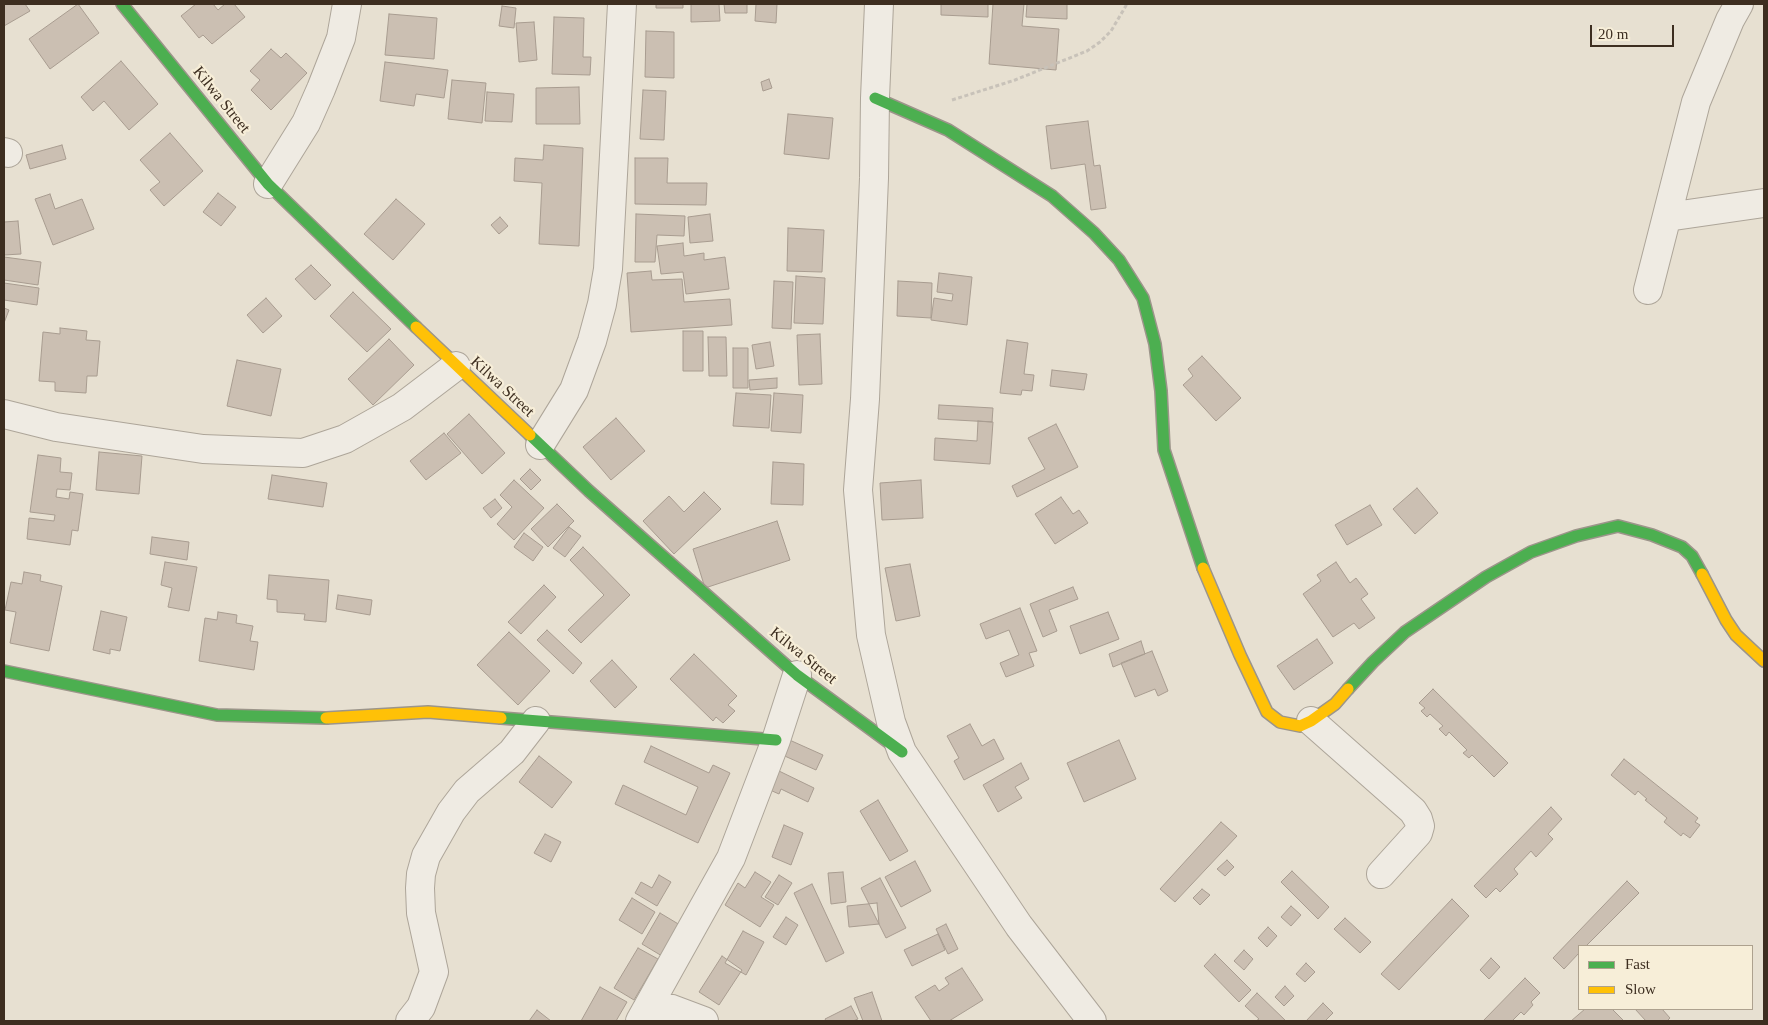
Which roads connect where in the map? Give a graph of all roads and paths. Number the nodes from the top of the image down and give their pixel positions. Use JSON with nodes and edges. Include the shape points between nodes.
{"nodes":[{"id":1,"x":122,"y":4,"type":"edge"},
{"id":2,"x":347,"y":4,"type":"edge"},
{"id":3,"x":622,"y":4,"type":"edge"},
{"id":4,"x":879,"y":4,"type":"edge"},
{"id":5,"x":1127,"y":4,"type":"edge"},
{"id":6,"x":1739,"y":4,"type":"edge"},
{"id":7,"x":876,"y":98,"type":"junction"},
{"id":8,"x":910,"y":113,"type":"junction"},
{"id":9,"x":268,"y":184,"type":"junction"},
{"id":10,"x":1764,"y":203,"type":"edge"},
{"id":11,"x":1667,"y":217,"type":"junction"},
{"id":12,"x":1648,"y":290,"type":"dead end"},
{"id":13,"x":456,"y":366,"type":"junction"},
{"id":14,"x":4,"y":414,"type":"edge"},
{"id":15,"x":540,"y":445,"type":"junction"},
{"id":16,"x":1764,"y":661,"type":"edge"},
{"id":17,"x":4,"y":671,"type":"edge"},
{"id":18,"x":797,"y":675,"type":"junction"},
{"id":19,"x":536,"y":721,"type":"junction"},
{"id":20,"x":1312,"y":721,"type":"junction"},
{"id":21,"x":776,"y":740,"type":"junction"},
{"id":22,"x":902,"y":752,"type":"junction"},
{"id":23,"x":1382,"y":874,"type":"dead end"},
{"id":24,"x":644,"y":1014,"type":"edge"},
{"id":25,"x":410,"y":1021,"type":"edge"},
{"id":26,"x":704,"y":1021,"type":"edge"},
{"id":27,"x":1092,"y":1021,"type":"edge"}],
"edges":[{"from":1,"to":9,"type":"street","name":"Kilwa Street"},
{"from":2,"to":9,"type":"street","via":[[341,38],[321,89],[306,123]]},
{"from":3,"to":15,"type":"street","via":[[607,278],[592,341],[574,390]]},
{"from":4,"to":7,"type":"street"},
{"from":5,"to":8,"type":"path","via":[[1111,31],[1087,51],[1015,80]]},
{"from":6,"to":11,"type":"street","via":[[1696,102]]},
{"from":7,"to":8,"type":"street"},
{"from":7,"to":22,"type":"street","via":[[865,399],[858,490],[870,635],[891,722]]},
{"from":8,"to":20,"type":"street","via":[[948,130],[1052,196],[1119,260],[1143,298],[1158,363],[1164,450],[1206,578],[1267,712],[1290,725],[1300,726]]},
{"from":9,"to":13,"type":"street","name":"Kilwa Street"},
{"from":10,"to":11,"type":"street"},
{"from":11,"to":12,"type":"street"},
{"from":13,"to":14,"type":"street","via":[[402,407],[345,439],[303,453],[203,449],[56,427]]},
{"from":13,"to":15,"type":"street","name":"Kilwa Street"},
{"from":15,"to":18,"type":"street","name":"Kilwa Street"},
{"from":16,"to":20,"type":"street","via":[[1726,620],[1692,556],[1682,546],[1618,526],[1531,552],[1486,577],[1406,632],[1335,704]]},
{"from":17,"to":19,"type":"street","via":[[217,715],[313,719],[428,712]]},
{"from":18,"to":21,"type":"street"},
{"from":18,"to":22,"type":"street","name":"Kilwa Street"},
{"from":19,"to":21,"type":"street"},
{"from":19,"to":25,"type":"street","via":[[512,752],[467,791],[426,856],[420,881],[422,913],[434,972],[421,1007]]},
{"from":20,"to":23,"type":"street","via":[[1418,819],[1418,833]]},
{"from":21,"to":24,"type":"street","via":[[731,858]]},
{"from":22,"to":27,"type":"street","via":[[1019,926]]},
{"from":24,"to":26,"type":"street","via":[[672,1009]]}]}
